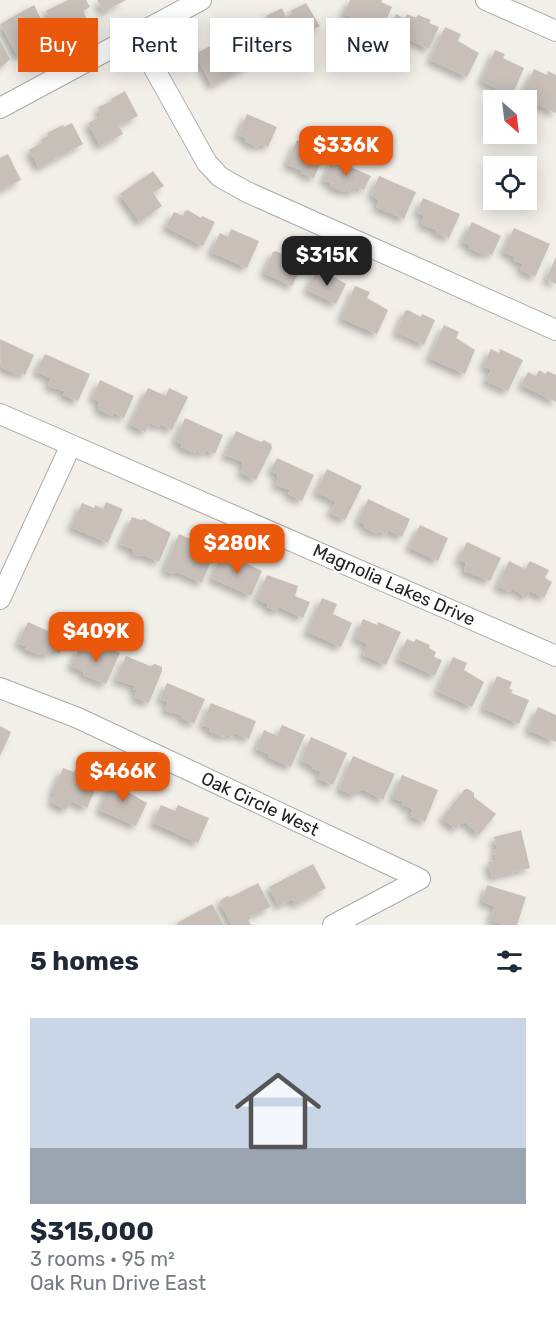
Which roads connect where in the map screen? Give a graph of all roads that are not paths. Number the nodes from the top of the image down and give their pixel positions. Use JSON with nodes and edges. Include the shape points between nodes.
{"nodes":[{"id":1,"x":201,"y":0,"type":"edge"},
{"id":2,"x":486,"y":0,"type":"edge"},
{"id":3,"x":168,"y":18,"type":"edge"},
{"id":4,"x":556,"y":31,"type":"edge"},
{"id":5,"x":110,"y":50,"type":"edge"},
{"id":6,"x":156,"y":72,"type":"edge"},
{"id":7,"x":0,"y":108,"type":"edge"},
{"id":8,"x":556,"y":330,"type":"edge"},
{"id":9,"x":0,"y":414,"type":"edge"},
{"id":10,"x":71,"y":445,"type":"junction"},
{"id":11,"x":0,"y":599,"type":"edge"},
{"id":12,"x":556,"y":656,"type":"edge"},
{"id":13,"x":0,"y":688,"type":"edge"},
{"id":14,"x":333,"y":925,"type":"edge"}],
"edges":[{"from":1,"to":3,"type":"street"},
{"from":2,"to":4,"type":"street"},
{"from":5,"to":7,"type":"street"},
{"from":6,"to":8,"type":"street","via":[[207,163],[220,177]]},
{"from":9,"to":10,"type":"street","name":"Magnolia Lakes Drive"},
{"from":10,"to":11,"type":"street"},
{"from":10,"to":12,"type":"street","name":"Magnolia Lakes Drive"},
{"from":13,"to":14,"type":"street","name":"Oak Circle West","via":[[78,718],[420,879]]}]}
